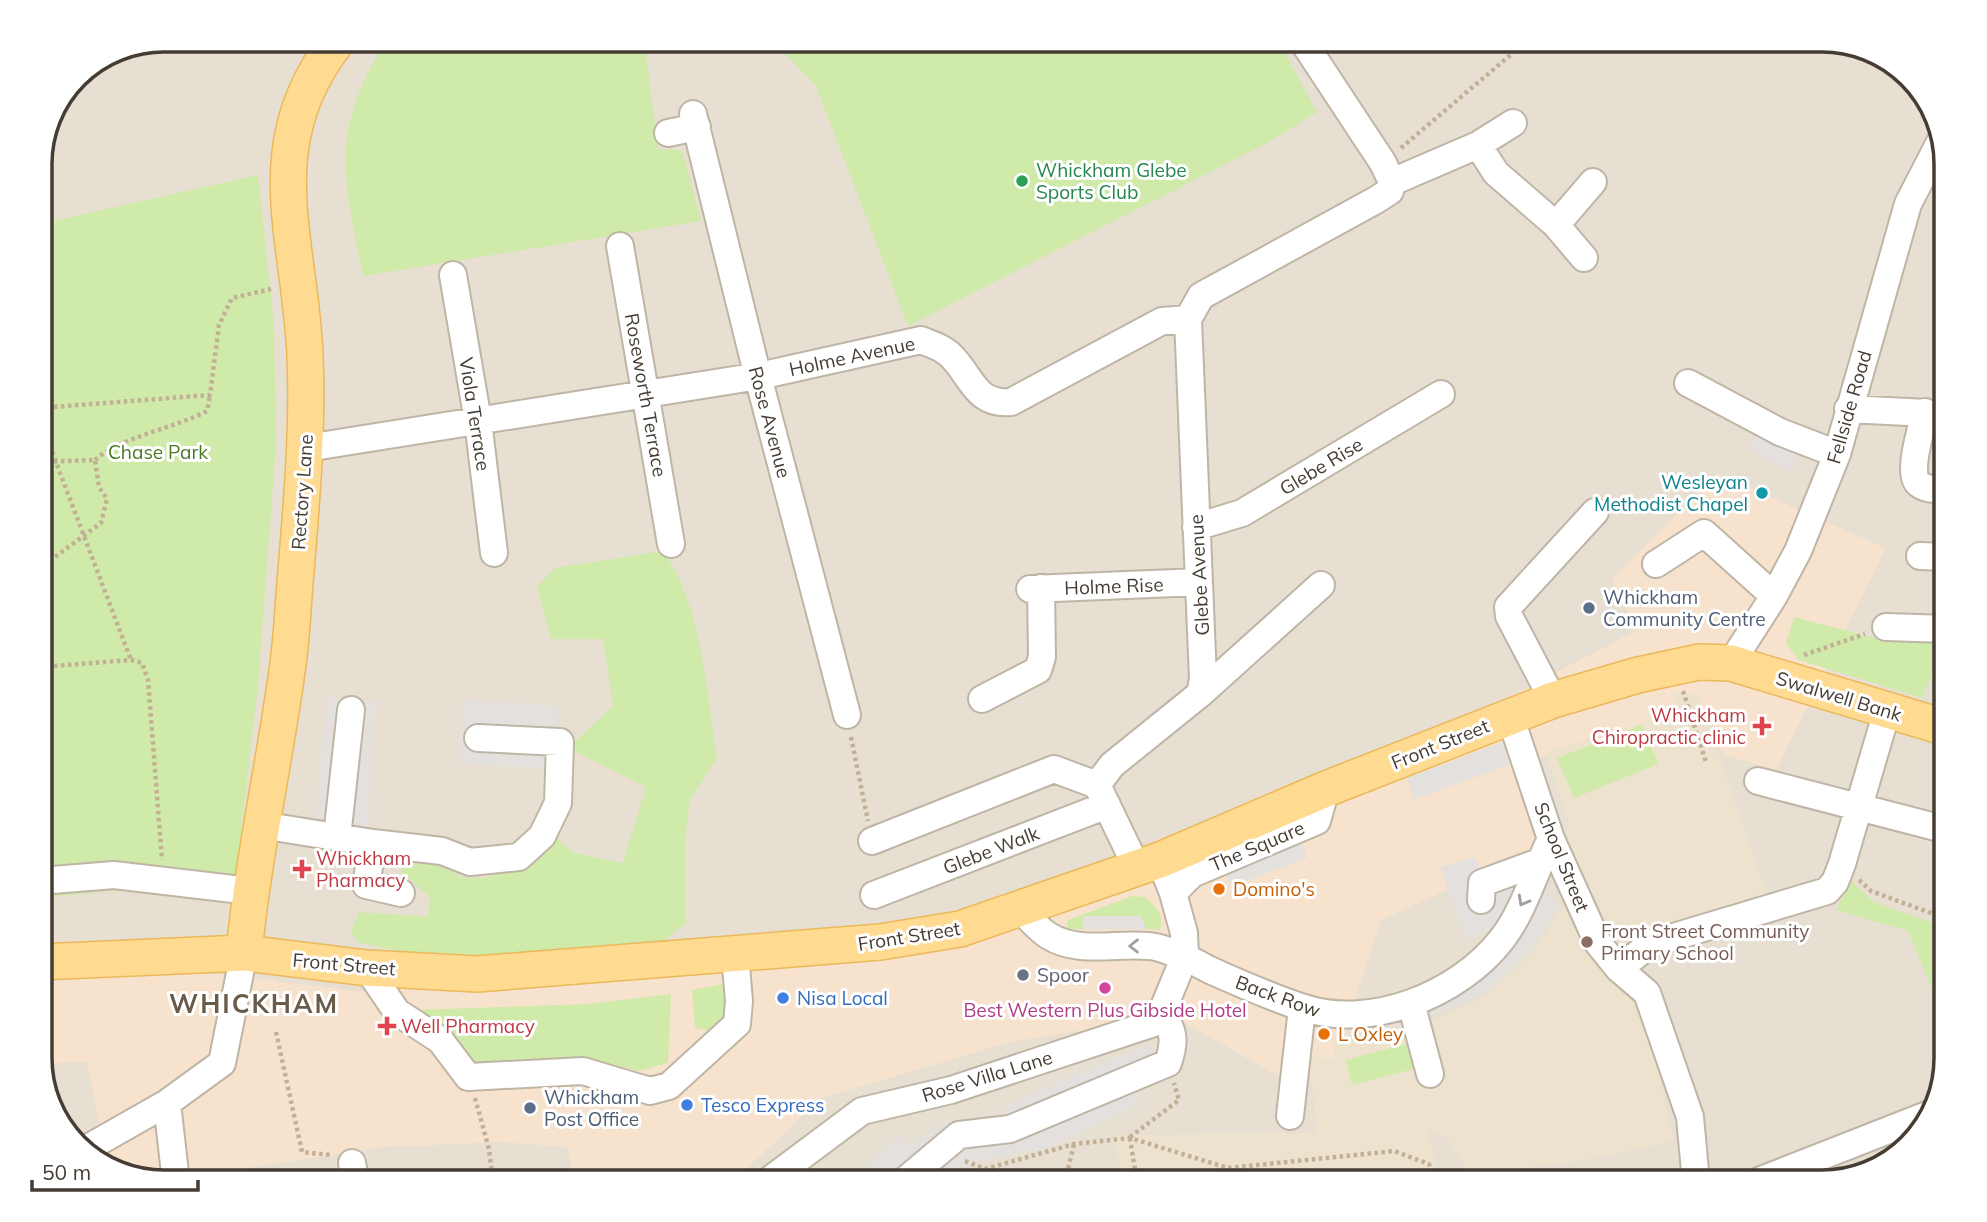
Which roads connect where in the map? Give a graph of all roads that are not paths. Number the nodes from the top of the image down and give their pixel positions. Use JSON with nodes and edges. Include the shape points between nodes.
{"nodes":[{"id":1,"x":328,"y":52,"type":"edge"},
{"id":2,"x":1310,"y":52,"type":"edge"},
{"id":3,"x":1513,"y":122,"type":"dead end"},
{"id":4,"x":668,"y":133,"type":"dead end"},
{"id":5,"x":1478,"y":145,"type":"junction"},
{"id":6,"x":1934,"y":154,"type":"edge"},
{"id":7,"x":1387,"y":172,"type":"junction"},
{"id":8,"x":1593,"y":182,"type":"dead end"},
{"id":9,"x":1556,"y":225,"type":"junction"},
{"id":10,"x":620,"y":246,"type":"dead end"},
{"id":11,"x":1584,"y":258,"type":"dead end"},
{"id":12,"x":453,"y":275,"type":"dead end"},
{"id":13,"x":1188,"y":319,"type":"junction"},
{"id":14,"x":759,"y":376,"type":"junction"},
{"id":15,"x":1688,"y":383,"type":"dead end"},
{"id":16,"x":647,"y":394,"type":"junction"},
{"id":17,"x":1441,"y":394,"type":"dead end"},
{"id":18,"x":1848,"y":409,"type":"junction"},
{"id":19,"x":1934,"y":413,"type":"edge"},
{"id":20,"x":1934,"y":418,"type":"edge"},
{"id":21,"x":478,"y":421,"type":"junction"},
{"id":22,"x":307,"y":448,"type":"junction"},
{"id":23,"x":1838,"y":454,"type":"junction"},
{"id":24,"x":1934,"y":488,"type":"edge"},
{"id":25,"x":1595,"y":512,"type":"dead end"},
{"id":26,"x":1196,"y":527,"type":"junction"},
{"id":27,"x":671,"y":544,"type":"dead end"},
{"id":28,"x":495,"y":553,"type":"dead end"},
{"id":29,"x":1656,"y":564,"type":"dead end"},
{"id":30,"x":1199,"y":582,"type":"junction"},
{"id":31,"x":1321,"y":585,"type":"dead end"},
{"id":32,"x":1774,"y":596,"type":"junction"},
{"id":33,"x":1886,"y":627,"type":"road end"},
{"id":34,"x":1934,"y":629,"type":"edge"},
{"id":35,"x":1731,"y":663,"type":"junction"},
{"id":36,"x":1200,"y":694,"type":"junction"},
{"id":37,"x":982,"y":699,"type":"dead end"},
{"id":38,"x":1553,"y":699,"type":"junction"},
{"id":39,"x":351,"y":710,"type":"dead end"},
{"id":40,"x":1887,"y":710,"type":"junction"},
{"id":41,"x":846,"y":715,"type":"road end"},
{"id":42,"x":1510,"y":716,"type":"junction"},
{"id":43,"x":1934,"y":724,"type":"edge"},
{"id":44,"x":478,"y":738,"type":"dead end"},
{"id":45,"x":1758,"y":780,"type":"dead end"},
{"id":46,"x":1326,"y":789,"type":"junction"},
{"id":47,"x":1102,"y":795,"type":"junction"},
{"id":48,"x":1860,"y":808,"type":"junction"},
{"id":49,"x":261,"y":825,"type":"junction"},
{"id":50,"x":1934,"y":827,"type":"edge"},
{"id":51,"x":337,"y":837,"type":"junction"},
{"id":52,"x":872,"y":841,"type":"road end"},
{"id":53,"x":373,"y":843,"type":"junction"},
{"id":54,"x":1545,"y":851,"type":"junction"},
{"id":55,"x":1149,"y":864,"type":"junction"},
{"id":56,"x":53,"y":880,"type":"edge"},
{"id":57,"x":250,"y":891,"type":"junction"},
{"id":58,"x":401,"y":893,"type":"dead end"},
{"id":59,"x":1173,"y":893,"type":"junction"},
{"id":60,"x":874,"y":895,"type":"dead end"},
{"id":61,"x":1481,"y":900,"type":"dead end"},
{"id":62,"x":1021,"y":911,"type":"junction"},
{"id":63,"x":243,"y":953,"type":"junction"},
{"id":64,"x":735,"y":956,"type":"junction"},
{"id":65,"x":1185,"y":956,"type":"junction"},
{"id":66,"x":53,"y":961,"type":"edge"},
{"id":67,"x":367,"y":968,"type":"junction"},
{"id":68,"x":1619,"y":969,"type":"junction"},
{"id":69,"x":1411,"y":1003,"type":"junction"},
{"id":70,"x":1302,"y":1008,"type":"junction"},
{"id":71,"x":1161,"y":1014,"type":"junction"},
{"id":72,"x":1430,"y":1074,"type":"dead end"},
{"id":73,"x":167,"y":1103,"type":"junction"},
{"id":74,"x":1290,"y":1116,"type":"dead end"},
{"id":75,"x":1916,"y":1119,"type":"edge"},
{"id":76,"x":94,"y":1144,"type":"edge"},
{"id":77,"x":175,"y":1170,"type":"edge"},
{"id":78,"x":783,"y":1170,"type":"edge"},
{"id":79,"x":917,"y":1170,"type":"edge"},
{"id":80,"x":1695,"y":1170,"type":"edge"},
{"id":81,"x":1787,"y":1170,"type":"edge"}],
"edges":[{"from":1,"to":22,"type":"main road","name":"Rectory Lane","via":[[305,96],[288,145],[288,196],[305,352]]},
{"from":2,"to":7,"type":"street"},
{"from":3,"to":5,"type":"street"},
{"from":4,"to":14,"type":"street","name":"Rose Avenue","via":[[695,121]]},
{"from":5,"to":7,"type":"street"},
{"from":5,"to":9,"type":"street","via":[[1496,173]]},
{"from":6,"to":18,"type":"street","name":"Fellside Road","via":[[1908,205]]},
{"from":7,"to":13,"type":"street","via":[[1390,191],[1201,296]]},
{"from":8,"to":9,"type":"street"},
{"from":9,"to":11,"type":"street"},
{"from":10,"to":16,"type":"street","name":"Roseworth Terrace"},
{"from":12,"to":21,"type":"street","name":"Viola Terrace"},
{"from":13,"to":14,"type":"street","name":"Holme Avenue","via":[[1162,321],[1011,402],[986,400],[949,354],[921,340]]},
{"from":13,"to":26,"type":"street","name":"Glebe Avenue"},
{"from":14,"to":16,"type":"street","name":"Holme Avenue"},
{"from":14,"to":41,"type":"street","name":"Rose Avenue"},
{"from":15,"to":23,"type":"street","via":[[1780,432]]},
{"from":16,"to":21,"type":"street","name":"Holme Avenue"},
{"from":16,"to":27,"type":"street","name":"Roseworth Terrace"},
{"from":17,"to":26,"type":"street","name":"Glebe Rise","via":[[1242,513]]},
{"from":18,"to":19,"type":"street"},
{"from":18,"to":23,"type":"street","name":"Fellside Road"},
{"from":20,"to":24,"type":"street","via":[[1913,467],[1920,486]]},
{"from":21,"to":22,"type":"street","name":"Holme Avenue"},
{"from":21,"to":28,"type":"street","name":"Viola Terrace"},
{"from":22,"to":49,"type":"main road","name":"Rectory Lane","via":[[287,670]]},
{"from":23,"to":32,"type":"street","name":"Fellside Road"},
{"from":25,"to":38,"type":"street","via":[[1508,607],[1508,616]]},
{"from":26,"to":30,"type":"street","name":"Glebe Avenue"},
{"from":29,"to":32,"type":"street","via":[[1704,533]]},
{"from":30,"to":36,"type":"street","name":"Glebe Avenue"},
{"from":30,"to":37,"type":"street","name":"Holme Rise","via":[[1035,589],[1042,657],[1038,670]]},
{"from":31,"to":36,"type":"street"},
{"from":32,"to":35,"type":"street","name":"Fellside Road"},
{"from":33,"to":34,"type":"street"},
{"from":35,"to":38,"type":"main road","name":"Front Street","via":[[1704,661]]},
{"from":35,"to":40,"type":"main road","name":"Swalwell Bank"},
{"from":36,"to":47,"type":"street","via":[[1112,765]]},
{"from":38,"to":42,"type":"main road","name":"Front Street"},
{"from":39,"to":51,"type":"street"},
{"from":40,"to":43,"type":"main road","name":"Swalwell Bank"},
{"from":40,"to":48,"type":"street"},
{"from":42,"to":46,"type":"main road","name":"Front Street"},
{"from":42,"to":54,"type":"street","name":"School Street"},
{"from":44,"to":53,"type":"street","via":[[559,741],[558,803],[542,836],[519,857],[470,862],[442,851]]},
{"from":45,"to":48,"type":"street"},
{"from":46,"to":55,"type":"main road","name":"Front Street"},
{"from":46,"to":59,"type":"street","name":"The Square","via":[[1317,821],[1192,874]]},
{"from":47,"to":52,"type":"street","via":[[1054,769]]},
{"from":47,"to":55,"type":"street"},
{"from":47,"to":60,"type":"street","name":"Glebe Walk"},
{"from":48,"to":50,"type":"street"},
{"from":48,"to":68,"type":"street","via":[[1835,882],[1826,891],[1650,944]]},
{"from":49,"to":51,"type":"street"},
{"from":49,"to":57,"type":"main road","name":"Rectory Lane"},
{"from":51,"to":53,"type":"street"},
{"from":53,"to":58,"type":"street","via":[[366,884]]},
{"from":54,"to":61,"type":"street","via":[[1482,883]]},
{"from":54,"to":68,"type":"street","name":"School Street","via":[[1598,943]]},
{"from":54,"to":69,"type":"street","name":"Back Row","one_way":true,"via":[[1502,939],[1468,972]]},
{"from":55,"to":59,"type":"street"},
{"from":55,"to":62,"type":"main road","name":"Front Street"},
{"from":56,"to":57,"type":"street","via":[[114,876]]},
{"from":57,"to":63,"type":"main road","name":"Rectory Lane"},
{"from":59,"to":65,"type":"street"},
{"from":62,"to":64,"type":"main road","name":"Front Street","via":[[960,929],[880,942]]},
{"from":65,"to":62,"type":"street","name":"Back Row","one_way":true,"via":[[1151,946],[1072,946],[1048,936]]},
{"from":63,"to":66,"type":"main road","name":"Front Street"},
{"from":63,"to":67,"type":"main road","name":"Front Street"},
{"from":63,"to":73,"type":"street","via":[[222,1062]]},
{"from":64,"to":67,"type":"main road","name":"Front Street","via":[[477,974]]},
{"from":64,"to":67,"type":"street","via":[[737,1024],[669,1086],[650,1091],[583,1071],[468,1077],[440,1040],[397,1012]]},
{"from":65,"to":70,"type":"street","name":"Back Row"},
{"from":65,"to":71,"type":"street"},
{"from":68,"to":80,"type":"street","name":"School Street","via":[[1647,993],[1689,1117]]},
{"from":69,"to":70,"type":"street","name":"Back Row","via":[[1365,1013],[1326,1014]]},
{"from":69,"to":72,"type":"street"},
{"from":70,"to":74,"type":"street"},
{"from":71,"to":78,"type":"street","name":"Rose Villa Lane","via":[[1151,1024],[951,1090],[862,1111]]},
{"from":71,"to":79,"type":"street","via":[[1172,1026],[1174,1046],[1168,1063],[1010,1129],[959,1135]]},
{"from":73,"to":76,"type":"street"},
{"from":73,"to":77,"type":"street"},
{"from":75,"to":81,"type":"street"}]}
